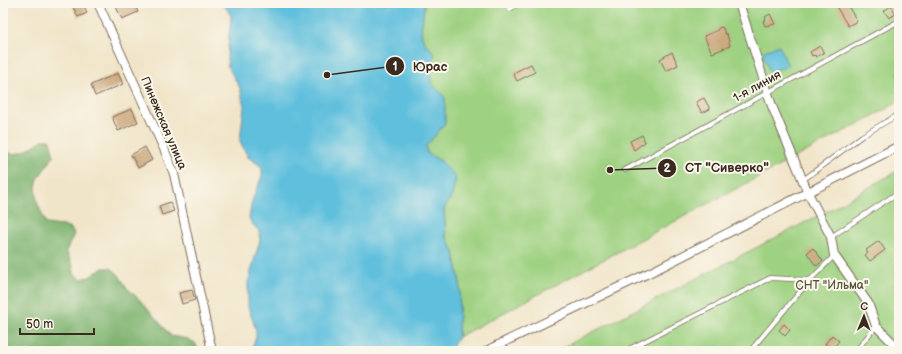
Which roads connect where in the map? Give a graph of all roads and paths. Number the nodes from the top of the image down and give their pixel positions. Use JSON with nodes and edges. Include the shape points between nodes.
{"nodes":[{"id":1,"x":98,"y":3,"type":"edge"},
{"id":2,"x":520,"y":3,"type":"edge"},
{"id":3,"x":739,"y":3,"type":"edge"},
{"id":4,"x":510,"y":9,"type":"dead end"},
{"id":5,"x":899,"y":21,"type":"edge"},
{"id":6,"x":768,"y":92,"type":"junction"},
{"id":7,"x":899,"y":114,"type":"edge"},
{"id":8,"x":899,"y":146,"type":"edge"},
{"id":9,"x":625,"y":170,"type":"dead end"},
{"id":10,"x":803,"y":180,"type":"junction"},
{"id":11,"x":899,"y":192,"type":"edge"},
{"id":12,"x":808,"y":193,"type":"junction"},
{"id":13,"x":831,"y":236,"type":"junction"},
{"id":14,"x":834,"y":255,"type":"junction"},
{"id":15,"x":810,"y":280,"type":"junction"},
{"id":16,"x":876,"y":326,"type":"junction"},
{"id":17,"x":899,"y":349,"type":"edge"},
{"id":18,"x":212,"y":351,"type":"edge"},
{"id":19,"x":487,"y":351,"type":"edge"},
{"id":20,"x":624,"y":351,"type":"edge"},
{"id":21,"x":750,"y":351,"type":"edge"},
{"id":22,"x":856,"y":351,"type":"edge"}],
"edges":[{"from":1,"to":18,"type":"street","name":"Пинежская улица","via":[[166,151],[174,174]]},
{"from":2,"to":4,"type":"lane"},
{"from":3,"to":6,"type":"street"},
{"from":5,"to":6,"type":"lane","name":"1-я линия"},
{"from":6,"to":9,"type":"lane","name":"1-я линия"},
{"from":6,"to":10,"type":"street"},
{"from":7,"to":10,"type":"lane","via":[[862,136]]},
{"from":8,"to":12,"type":"street"},
{"from":10,"to":12,"type":"street"},
{"from":11,"to":13,"type":"lane"},
{"from":12,"to":13,"type":"street"},
{"from":12,"to":19,"type":"street"},
{"from":13,"to":14,"type":"street"},
{"from":14,"to":15,"type":"lane"},
{"from":14,"to":16,"type":"street","via":[[868,303]]},
{"from":15,"to":20,"type":"lane","via":[[770,278]]},
{"from":15,"to":21,"type":"lane"},
{"from":16,"to":17,"type":"street"},
{"from":16,"to":22,"type":"lane"}]}
